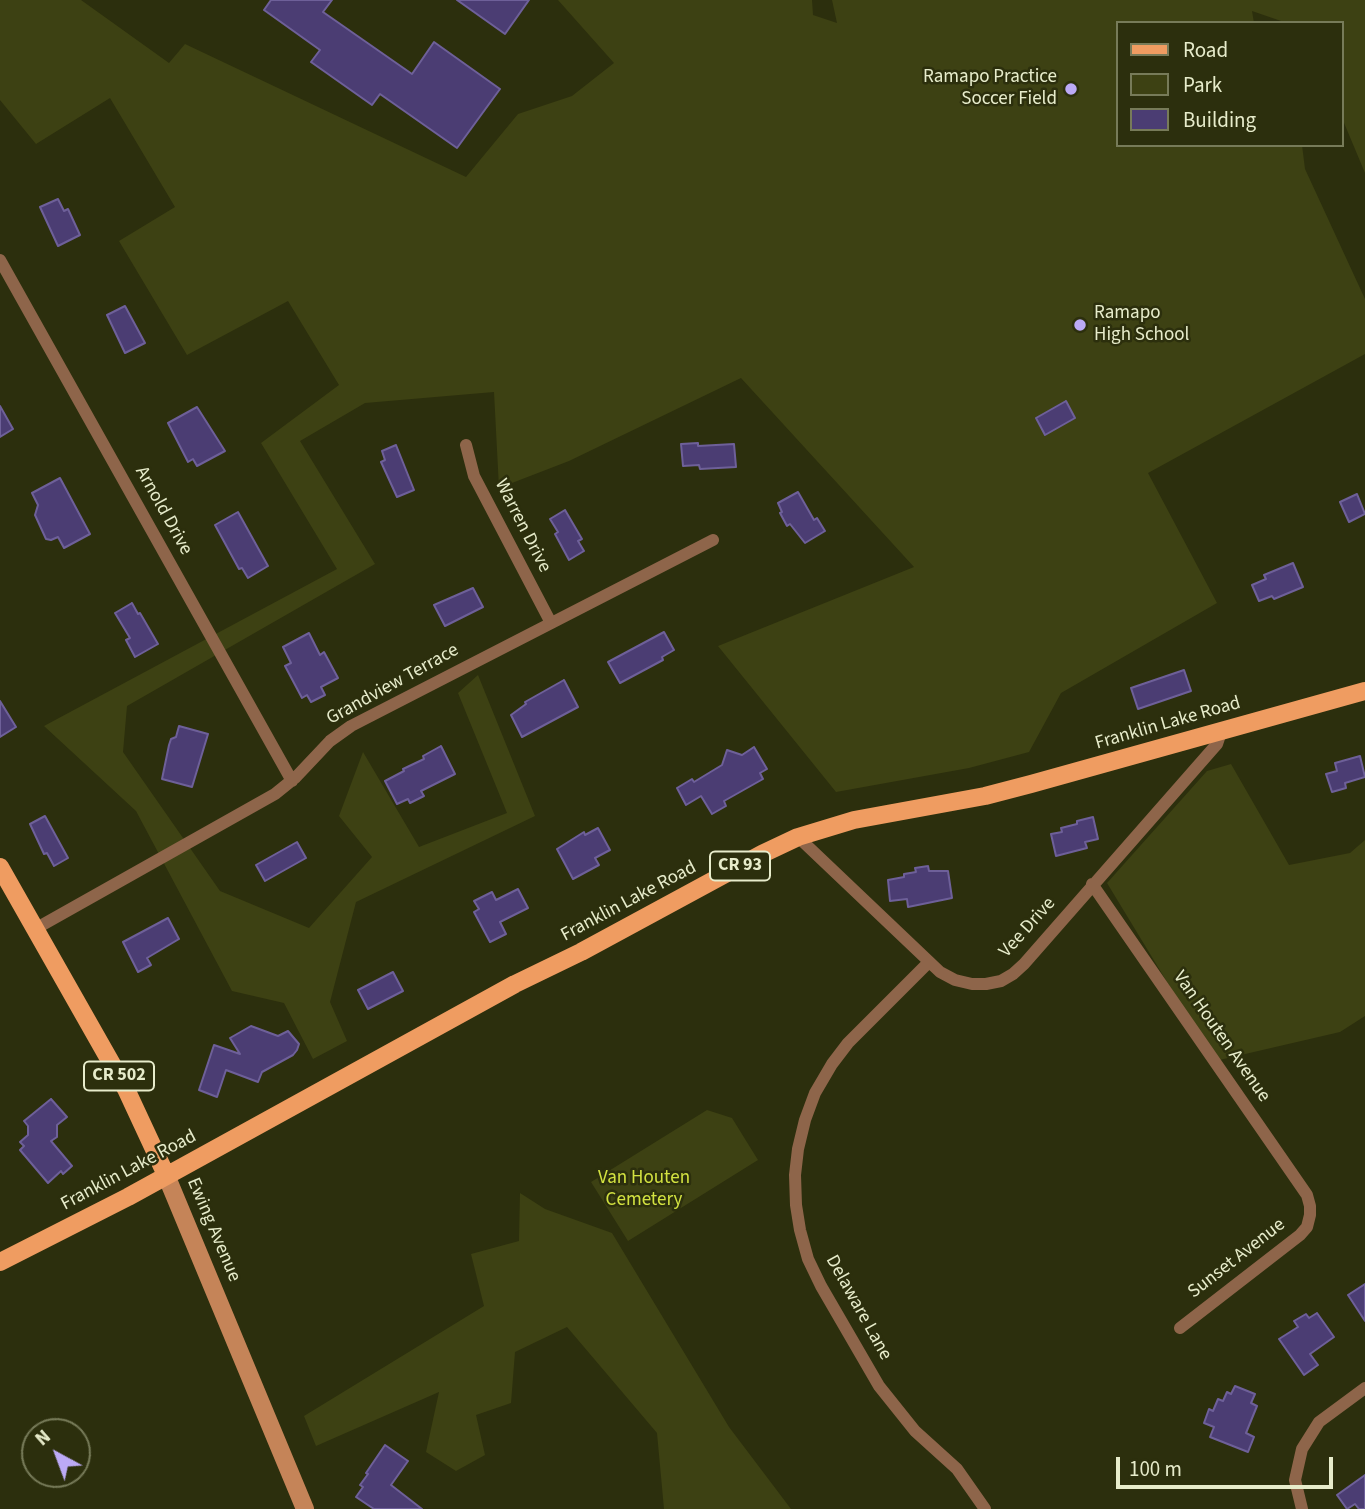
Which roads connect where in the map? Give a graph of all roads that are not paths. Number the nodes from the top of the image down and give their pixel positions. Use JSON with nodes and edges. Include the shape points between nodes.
{"nodes":[{"id":1,"x":0,"y":260,"type":"edge"},
{"id":2,"x":466,"y":444,"type":"dead end"},
{"id":3,"x":713,"y":540,"type":"dead end"},
{"id":4,"x":551,"y":623,"type":"junction"},
{"id":5,"x":1365,"y":691,"type":"edge"},
{"id":6,"x":1221,"y":732,"type":"junction"},
{"id":7,"x":292,"y":781,"type":"junction"},
{"id":8,"x":798,"y":838,"type":"junction"},
{"id":9,"x":0,"y":867,"type":"edge"},
{"id":10,"x":1092,"y":884,"type":"junction"},
{"id":11,"x":35,"y":929,"type":"junction"},
{"id":12,"x":929,"y":963,"type":"junction"},
{"id":13,"x":166,"y":1175,"type":"junction"},
{"id":14,"x":1310,"y":1215,"type":"joint"},
{"id":15,"x":0,"y":1262,"type":"edge"},
{"id":16,"x":1180,"y":1328,"type":"dead end"},
{"id":17,"x":1365,"y":1388,"type":"edge"},
{"id":18,"x":305,"y":1509,"type":"edge"},
{"id":19,"x":985,"y":1509,"type":"edge"},
{"id":20,"x":1303,"y":1509,"type":"edge"}],
"edges":[{"from":1,"to":7,"type":"street","name":"Arnold Drive"},
{"from":2,"to":4,"type":"street","name":"Warren Drive","via":[[487,504]]},
{"from":3,"to":4,"type":"street","name":"Grandview Terrace"},
{"from":4,"to":7,"type":"street","name":"Grandview Terrace","via":[[351,726]]},
{"from":5,"to":6,"type":"main road","name":"Franklin Lake Road","number":"CR 93"},
{"from":6,"to":8,"type":"main road","name":"Franklin Lake Road","number":"CR 93","via":[[1006,790],[854,820]]},
{"from":6,"to":10,"type":"street","name":"Vee Drive","via":[[1217,744]]},
{"from":7,"to":11,"type":"street","name":"Grandview Terrace"},
{"from":8,"to":12,"type":"street","name":"Vee Drive"},
{"from":8,"to":13,"type":"main road","name":"Franklin Lake Road","number":"CR 93","via":[[515,984]]},
{"from":9,"to":11,"type":"main road","name":"Ewing Avenue","number":"CR 502"},
{"from":10,"to":12,"type":"street","name":"Vee Drive","via":[[1024,964],[1001,981],[972,984],[955,980]]},
{"from":10,"to":14,"type":"street","name":"Van Houten Avenue","via":[[1307,1195]]},
{"from":11,"to":13,"type":"main road","name":"Ewing Avenue","number":"CR 502","via":[[126,1089]]},
{"from":12,"to":19,"type":"street","name":"Delaware Lane","via":[[848,1043],[816,1093],[798,1149],[796,1205],[808,1259],[879,1386],[915,1431],[954,1466]]},
{"from":13,"to":15,"type":"main road","name":"Franklin Lake Road"},
{"from":13,"to":18,"type":"main road","name":"Ewing Avenue"},
{"from":14,"to":16,"type":"street","name":"Sunset Avenue","via":[[1300,1235]]},
{"from":17,"to":20,"type":"street","via":[[1319,1422],[1302,1449],[1295,1480]]}]}
